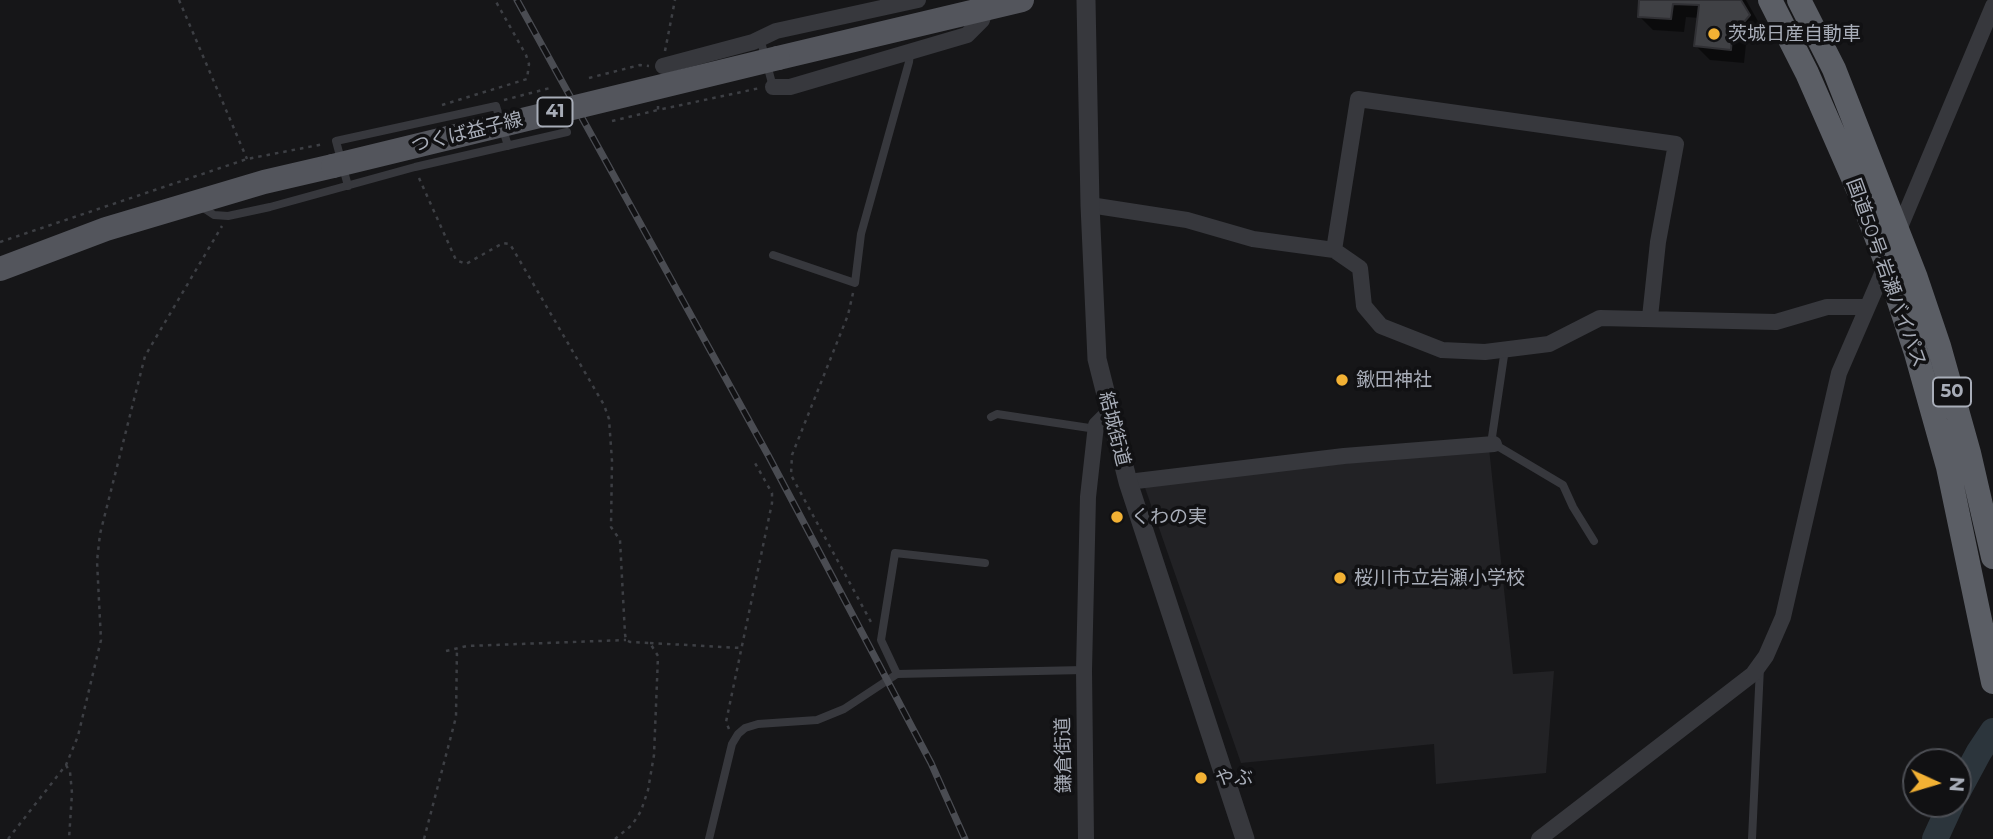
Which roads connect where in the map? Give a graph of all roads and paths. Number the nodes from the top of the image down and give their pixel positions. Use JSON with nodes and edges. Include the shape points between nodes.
{"nodes":[{"id":1,"x":179,"y":0,"type":"edge"},
{"id":2,"x":495,"y":0,"type":"edge"},
{"id":3,"x":918,"y":0,"type":"edge"},
{"id":4,"x":1022,"y":0,"type":"edge"},
{"id":5,"x":1086,"y":0,"type":"edge"},
{"id":6,"x":1770,"y":0,"type":"edge"},
{"id":7,"x":1799,"y":0,"type":"edge"},
{"id":8,"x":981,"y":4,"type":"edge"},
{"id":9,"x":1993,"y":6,"type":"edge"},
{"id":10,"x":760,"y":38,"type":"junction"},
{"id":11,"x":910,"y":52,"type":"junction"},
{"id":12,"x":663,"y":66,"type":"joint"},
{"id":13,"x":589,"y":78,"type":"dead end"},
{"id":14,"x":773,"y":87,"type":"joint"},
{"id":15,"x":551,"y":88,"type":"dead end"},
{"id":16,"x":443,"y":105,"type":"dead end"},
{"id":17,"x":496,"y":106,"type":"junction"},
{"id":18,"x":658,"y":110,"type":"dead end"},
{"id":19,"x":612,"y":121,"type":"dead end"},
{"id":20,"x":402,"y":127,"type":"junction"},
{"id":21,"x":567,"y":132,"type":"dead end"},
{"id":22,"x":508,"y":145,"type":"junction"},
{"id":23,"x":334,"y":153,"type":"junction"},
{"id":24,"x":247,"y":159,"type":"junction"},
{"id":25,"x":415,"y":167,"type":"junction"},
{"id":26,"x":348,"y":186,"type":"junction"},
{"id":27,"x":196,"y":202,"type":"junction"},
{"id":28,"x":1090,"y":205,"type":"junction"},
{"id":29,"x":228,"y":216,"type":"junction"},
{"id":30,"x":1898,"y":231,"type":"junction"},
{"id":31,"x":0,"y":242,"type":"edge"},
{"id":32,"x":1334,"y":250,"type":"junction"},
{"id":33,"x":773,"y":255,"type":"dead end"},
{"id":34,"x":1886,"y":264,"type":"junction"},
{"id":35,"x":0,"y":269,"type":"edge"},
{"id":36,"x":855,"y":283,"type":"junction"},
{"id":37,"x":1866,"y":307,"type":"junction"},
{"id":38,"x":1650,"y":317,"type":"junction"},
{"id":39,"x":1505,"y":349,"type":"junction"},
{"id":40,"x":1109,"y":412,"type":"junction"},
{"id":41,"x":991,"y":417,"type":"dead end"},
{"id":42,"x":1096,"y":429,"type":"junction"},
{"id":43,"x":1494,"y":444,"type":"junction"},
{"id":44,"x":755,"y":463,"type":"dead end"},
{"id":45,"x":1128,"y":482,"type":"junction"},
{"id":46,"x":1594,"y":541,"type":"dead end"},
{"id":47,"x":1993,"y":556,"type":"edge"},
{"id":48,"x":985,"y":563,"type":"dead end"},
{"id":49,"x":626,"y":640,"type":"junction"},
{"id":50,"x":881,"y":640,"type":"junction"},
{"id":51,"x":650,"y":643,"type":"junction"},
{"id":52,"x":457,"y":648,"type":"junction"},
{"id":53,"x":741,"y":648,"type":"junction"},
{"id":54,"x":446,"y":650,"type":"dead end"},
{"id":55,"x":1760,"y":664,"type":"junction"},
{"id":56,"x":1084,"y":670,"type":"junction"},
{"id":57,"x":897,"y":674,"type":"junction"},
{"id":58,"x":1993,"y":682,"type":"edge"},
{"id":59,"x":738,"y":734,"type":"junction"},
{"id":60,"x":66,"y":765,"type":"junction"},
{"id":61,"x":8,"y":839,"type":"edge"},
{"id":62,"x":69,"y":839,"type":"edge"},
{"id":63,"x":424,"y":839,"type":"edge"},
{"id":64,"x":615,"y":839,"type":"edge"},
{"id":65,"x":709,"y":839,"type":"edge"},
{"id":66,"x":1086,"y":839,"type":"edge"},
{"id":67,"x":1245,"y":839,"type":"edge"},
{"id":68,"x":1539,"y":839,"type":"edge"},
{"id":69,"x":1752,"y":839,"type":"edge"}],
"edges":[{"from":1,"to":24,"type":"path"},
{"from":2,"to":16,"type":"path","via":[[526,55],[527,79]]},
{"from":3,"to":10,"type":"street"},
{"from":4,"to":8,"type":"main road","name":"つくば益子線","number":"41"},
{"from":5,"to":28,"type":"street","name":"結城街道"},
{"from":6,"to":34,"type":"highway","name":"国道50号 岩瀬バイパス","number":"50","via":[[1807,73]]},
{"from":7,"to":30,"type":"highway","name":"国道50号 岩瀬バイパス","number":"50","via":[[1834,69]]},
{"from":8,"to":11,"type":"street","via":[[979,25],[967,35]]},
{"from":8,"to":23,"type":"main road","name":"つくば益子線","number":"41","bridge":true,"via":[[778,58]]},
{"from":9,"to":30,"type":"street"},
{"from":10,"to":12,"type":"street"},
{"from":10,"to":14,"type":"lane"},
{"from":11,"to":14,"type":"street","via":[[790,87]]},
{"from":11,"to":36,"type":"lane","via":[[860,234]]},
{"from":12,"to":13,"type":"path","via":[[640,65]]},
{"from":15,"to":17,"type":"path","via":[[501,100]]},
{"from":17,"to":20,"type":"lane"},
{"from":17,"to":22,"type":"lane"},
{"from":18,"to":19,"type":"path"},
{"from":20,"to":23,"type":"lane"},
{"from":20,"to":25,"type":"lane"},
{"from":21,"to":22,"type":"lane"},
{"from":22,"to":25,"type":"lane"},
{"from":23,"to":24,"type":"path"},
{"from":23,"to":26,"type":"lane"},
{"from":23,"to":27,"type":"main road","name":"つくば益子線","number":"41"},
{"from":24,"to":31,"type":"path"},
{"from":25,"to":26,"type":"lane"},
{"from":25,"to":49,"type":"path","via":[[456,260],[466,264],[503,243],[510,244],[604,405],[611,438],[611,527],[620,540]]},
{"from":26,"to":29,"type":"lane"},
{"from":27,"to":29,"type":"lane","via":[[214,215]]},
{"from":27,"to":35,"type":"main road","name":"つくば益子線","number":"41","via":[[106,229]]},
{"from":28,"to":32,"type":"street","via":[[1187,220],[1253,239]]},
{"from":28,"to":40,"type":"street","name":"結城街道","via":[[1097,359]]},
{"from":29,"to":60,"type":"path","via":[[145,356],[100,534],[99,651]]},
{"from":30,"to":34,"type":"street"},
{"from":30,"to":47,"type":"highway","name":"国道50号 岩瀬バイパス","number":"50","via":[[1939,346]]},
{"from":32,"to":38,"type":"street","via":[[1358,99],[1676,144]]},
{"from":32,"to":39,"type":"street","via":[[1360,268],[1364,306],[1381,326],[1441,349]]},
{"from":33,"to":36,"type":"lane"},
{"from":34,"to":37,"type":"street"},
{"from":34,"to":58,"type":"highway","name":"国道50号 岩瀬バイパス","number":"50","via":[[1948,467]]},
{"from":36,"to":50,"type":"path","via":[[848,315],[792,455],[791,475]]},
{"from":37,"to":38,"type":"street","via":[[1827,307],[1776,322]]},
{"from":37,"to":55,"type":"street","via":[[1839,373],[1783,617]]},
{"from":38,"to":39,"type":"street","via":[[1600,317],[1549,344]]},
{"from":39,"to":43,"type":"lane"},
{"from":40,"to":42,"type":"street"},
{"from":40,"to":45,"type":"street","name":"結城街道"},
{"from":41,"to":42,"type":"lane","via":[[997,414]]},
{"from":42,"to":56,"type":"street","name":"鎌倉街道","via":[[1088,496]]},
{"from":43,"to":45,"type":"street"},
{"from":43,"to":46,"type":"lane","via":[[1563,485]]},
{"from":44,"to":53,"type":"path","via":[[772,493],[772,503]]},
{"from":45,"to":67,"type":"street","name":"結城街道"},
{"from":48,"to":50,"type":"lane","via":[[895,553]]},
{"from":49,"to":51,"type":"path"},
{"from":49,"to":52,"type":"path"},
{"from":50,"to":57,"type":"lane"},
{"from":51,"to":53,"type":"path"},
{"from":51,"to":64,"type":"path","via":[[659,656],[648,790],[632,825]]},
{"from":52,"to":54,"type":"path"},
{"from":52,"to":63,"type":"path","via":[[456,717]]},
{"from":53,"to":59,"type":"path","via":[[726,722]]},
{"from":55,"to":68,"type":"street"},
{"from":55,"to":69,"type":"lane"},
{"from":56,"to":57,"type":"lane"},
{"from":56,"to":66,"type":"street","name":"鎌倉街道"},
{"from":57,"to":59,"type":"lane","via":[[844,709],[817,720],[758,724]]},
{"from":59,"to":65,"type":"lane"},
{"from":60,"to":61,"type":"path"},
{"from":60,"to":62,"type":"path","via":[[72,793]]}]}
